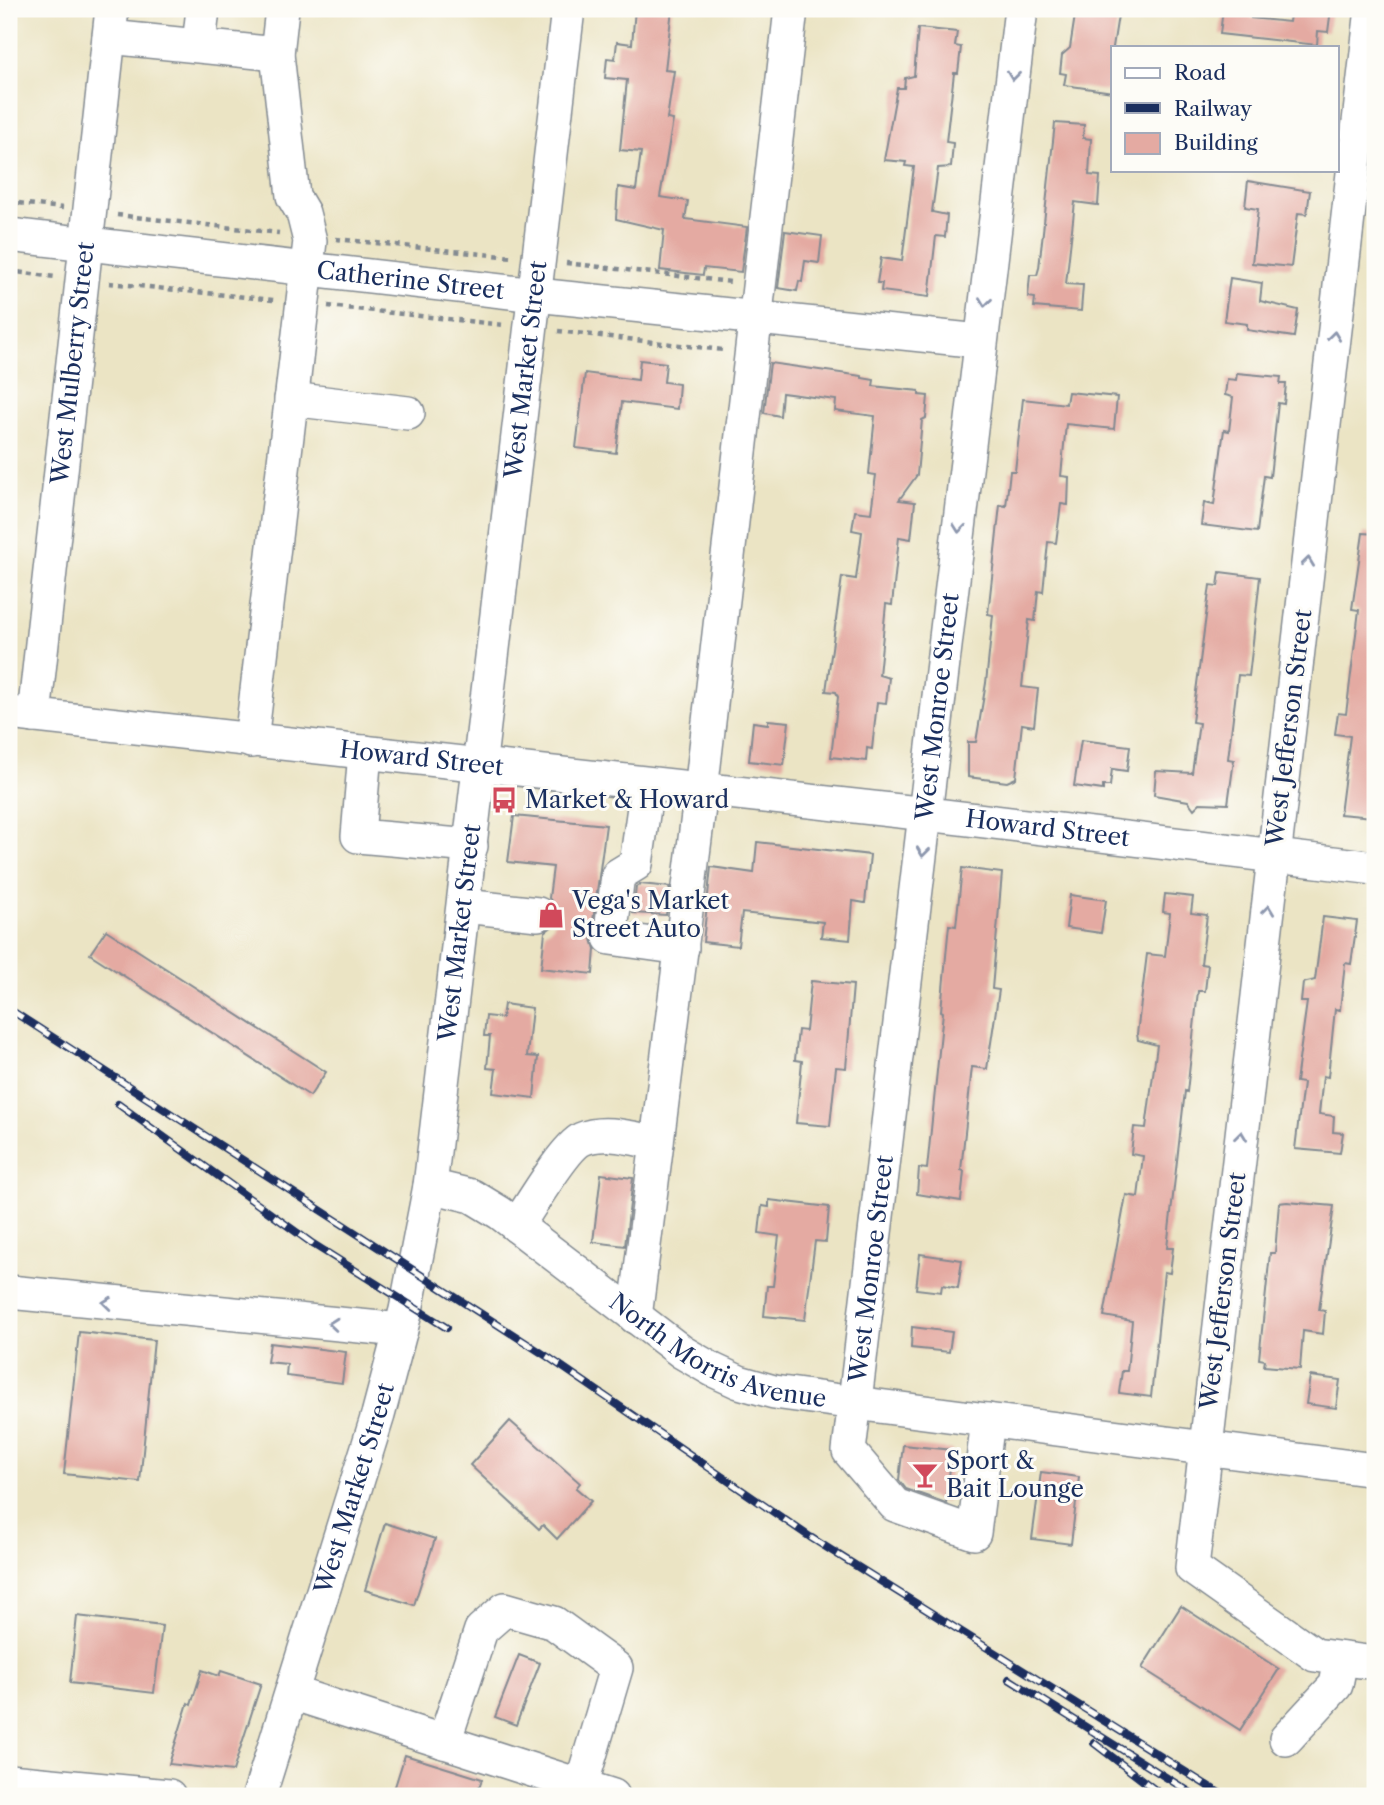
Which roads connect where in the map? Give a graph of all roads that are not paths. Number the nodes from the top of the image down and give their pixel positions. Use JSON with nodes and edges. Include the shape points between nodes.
{"nodes":[{"id":1,"x":203,"y":9,"type":"edge"},
{"id":2,"x":282,"y":9,"type":"edge"},
{"id":3,"x":568,"y":9,"type":"edge"},
{"id":4,"x":791,"y":9,"type":"edge"},
{"id":5,"x":1021,"y":9,"type":"edge"},
{"id":6,"x":1372,"y":9,"type":"edge"},
{"id":7,"x":110,"y":23,"type":"edge"},
{"id":8,"x":199,"y":45,"type":"junction"},
{"id":9,"x":277,"y":54,"type":"junction"},
{"id":10,"x":9,"y":235,"type":"edge"},
{"id":11,"x":85,"y":244,"type":"junction"},
{"id":12,"x":307,"y":269,"type":"junction"},
{"id":13,"x":536,"y":295,"type":"junction"},
{"id":14,"x":756,"y":318,"type":"junction"},
{"id":15,"x":980,"y":341,"type":"junction"},
{"id":16,"x":291,"y":399,"type":"junction"},
{"id":17,"x":408,"y":413,"type":"dead end"},
{"id":18,"x":21,"y":715,"type":"edge"},
{"id":19,"x":251,"y":741,"type":"junction"},
{"id":20,"x":365,"y":752,"type":"junction"},
{"id":21,"x":481,"y":765,"type":"junction"},
{"id":22,"x":647,"y":786,"type":"junction"},
{"id":23,"x":701,"y":791,"type":"junction"},
{"id":24,"x":927,"y":814,"type":"junction"},
{"id":25,"x":471,"y":846,"type":"junction"},
{"id":26,"x":1275,"y":856,"type":"junction"},
{"id":27,"x":1375,"y":868,"type":"edge"},
{"id":28,"x":464,"y":906,"type":"junction"},
{"id":29,"x":538,"y":914,"type":"dead end"},
{"id":30,"x":682,"y":948,"type":"junction"},
{"id":31,"x":657,"y":1143,"type":"junction"},
{"id":32,"x":430,"y":1186,"type":"junction"},
{"id":33,"x":517,"y":1226,"type":"junction"},
{"id":34,"x":9,"y":1291,"type":"edge"},
{"id":35,"x":635,"y":1317,"type":"junction"},
{"id":36,"x":401,"y":1330,"type":"junction"},
{"id":37,"x":855,"y":1404,"type":"junction"},
{"id":38,"x":988,"y":1420,"type":"junction"},
{"id":39,"x":1204,"y":1447,"type":"junction"},
{"id":40,"x":1375,"y":1463,"type":"edge"},
{"id":41,"x":1375,"y":1469,"type":"edge"},
{"id":42,"x":1341,"y":1659,"type":"junction"},
{"id":43,"x":1375,"y":1663,"type":"edge"},
{"id":44,"x":292,"y":1693,"type":"junction"},
{"id":45,"x":1286,"y":1739,"type":"dead end"},
{"id":46,"x":444,"y":1742,"type":"junction"},
{"id":47,"x":582,"y":1786,"type":"junction"},
{"id":48,"x":29,"y":1787,"type":"edge"},
{"id":49,"x":169,"y":1796,"type":"edge"},
{"id":50,"x":259,"y":1796,"type":"edge"},
{"id":51,"x":613,"y":1796,"type":"edge"}],
"edges":[{"from":1,"to":8,"type":"street"},
{"from":2,"to":9,"type":"street"},
{"from":3,"to":13,"type":"street","name":"West Market Street"},
{"from":4,"to":14,"type":"street"},
{"from":5,"to":15,"type":"street","name":"West Monroe Street","one_way":true},
{"from":26,"to":6,"type":"street","name":"West Jefferson Street","one_way":true},
{"from":7,"to":8,"type":"street"},
{"from":7,"to":11,"type":"street","name":"West Mulberry Street"},
{"from":8,"to":9,"type":"street"},
{"from":9,"to":12,"type":"street","via":[[293,196],[309,236]]},
{"from":10,"to":11,"type":"street","name":"Catherine Street"},
{"from":11,"to":12,"type":"street","name":"Catherine Street"},
{"from":11,"to":18,"type":"street","name":"West Mulberry Street"},
{"from":12,"to":13,"type":"street","name":"Catherine Street"},
{"from":12,"to":16,"type":"street"},
{"from":13,"to":14,"type":"street","name":"Catherine Street"},
{"from":13,"to":21,"type":"street","name":"West Market Street"},
{"from":14,"to":15,"type":"street","name":"Catherine Street"},
{"from":14,"to":23,"type":"street"},
{"from":15,"to":24,"type":"street","name":"West Monroe Street","one_way":true},
{"from":16,"to":17,"type":"street"},
{"from":16,"to":19,"type":"street"},
{"from":18,"to":19,"type":"street","name":"Howard Street"},
{"from":19,"to":20,"type":"street","name":"Howard Street"},
{"from":20,"to":21,"type":"street","name":"Howard Street"},
{"from":20,"to":25,"type":"street","via":[[358,836]]},
{"from":21,"to":22,"type":"street","name":"Howard Street"},
{"from":21,"to":25,"type":"street","name":"West Market Street"},
{"from":22,"to":23,"type":"street","name":"Howard Street"},
{"from":22,"to":30,"type":"street","via":[[636,864],[618,875],[610,938]]},
{"from":23,"to":24,"type":"street","name":"Howard Street"},
{"from":23,"to":30,"type":"street"},
{"from":24,"to":26,"type":"street","name":"Howard Street"},
{"from":24,"to":37,"type":"street","name":"West Monroe Street","one_way":true},
{"from":25,"to":28,"type":"street","name":"West Market Street"},
{"from":26,"to":27,"type":"street","name":"Howard Street"},
{"from":39,"to":26,"type":"street","name":"West Jefferson Street","one_way":true},
{"from":28,"to":29,"type":"street"},
{"from":28,"to":32,"type":"street","name":"West Market Street"},
{"from":30,"to":31,"type":"street"},
{"from":31,"to":33,"type":"street","via":[[603,1135],[580,1139]]},
{"from":31,"to":35,"type":"street"},
{"from":32,"to":33,"type":"street","name":"North Morris Avenue","via":[[472,1196]]},
{"from":32,"to":36,"type":"street","name":"West Market Street"},
{"from":33,"to":35,"type":"street","name":"North Morris Avenue"},
{"from":36,"to":34,"type":"street","one_way":true},
{"from":35,"to":37,"type":"street","name":"North Morris Avenue","via":[[682,1352],[739,1382]]},
{"from":36,"to":44,"type":"street","name":"West Market Street"},
{"from":37,"to":38,"type":"street","name":"North Morris Avenue"},
{"from":37,"to":38,"type":"street","name":"West Monroe Street","via":[[849,1451],[895,1505],[974,1533]]},
{"from":38,"to":39,"type":"street","name":"North Morris Avenue"},
{"from":39,"to":41,"type":"street","name":"North Morris Avenue"},
{"from":39,"to":42,"type":"street","name":"West Jefferson Street","via":[[1192,1568],[1315,1656]]},
{"from":40,"to":41,"type":"street"},
{"from":42,"to":43,"type":"street"},
{"from":42,"to":45,"type":"street","via":[[1336,1685]]},
{"from":44,"to":46,"type":"street"},
{"from":44,"to":50,"type":"street","name":"West Market Street"},
{"from":46,"to":47,"type":"street"},
{"from":46,"to":47,"type":"street","via":[[481,1630],[505,1609],[554,1623],[616,1668]]},
{"from":47,"to":51,"type":"street"},
{"from":48,"to":49,"type":"street"}]}
